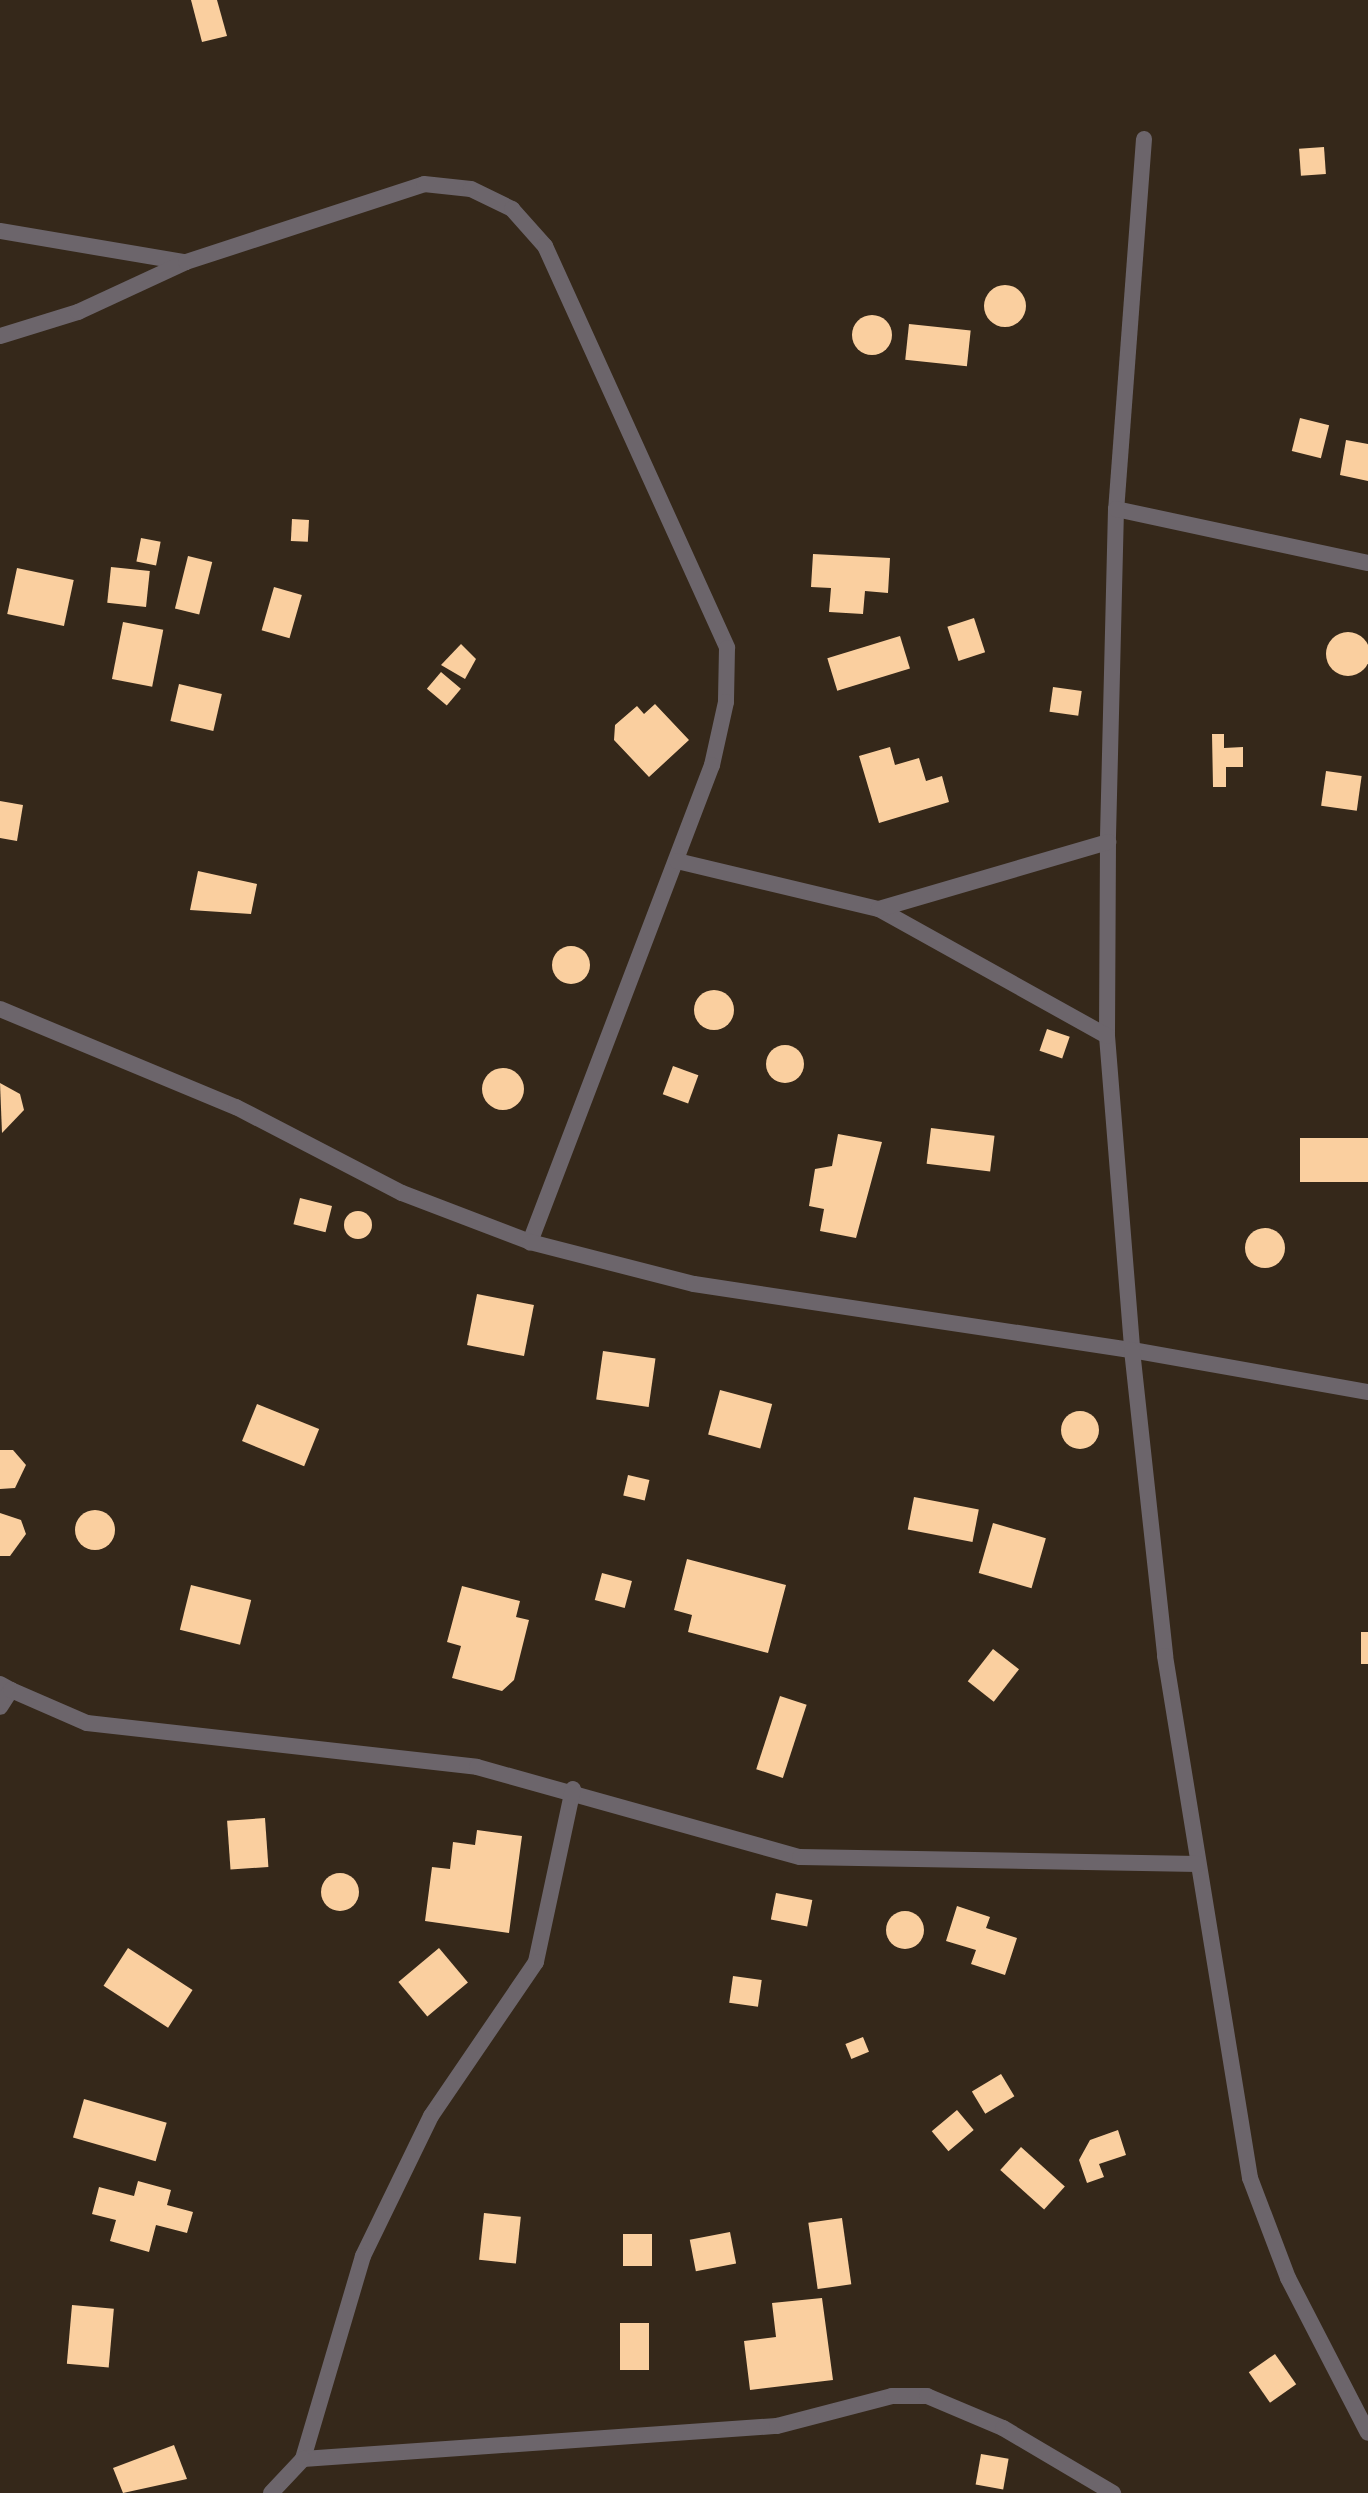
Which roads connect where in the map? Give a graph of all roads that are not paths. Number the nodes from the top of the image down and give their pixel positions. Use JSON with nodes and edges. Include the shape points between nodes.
{"nodes":[{"id":1,"x":1144,"y":139,"type":"dead end"},
{"id":2,"x":0,"y":231,"type":"edge"},
{"id":3,"x":186,"y":262,"type":"junction"},
{"id":4,"x":0,"y":336,"type":"edge"},
{"id":5,"x":1116,"y":509,"type":"junction"},
{"id":6,"x":1368,"y":563,"type":"edge"},
{"id":7,"x":1108,"y":842,"type":"junction"},
{"id":8,"x":677,"y":861,"type":"junction"},
{"id":9,"x":879,"y":909,"type":"junction"},
{"id":10,"x":0,"y":1009,"type":"edge"},
{"id":11,"x":1107,"y":1036,"type":"junction"},
{"id":12,"x":530,"y":1242,"type":"junction"},
{"id":13,"x":1132,"y":1350,"type":"junction"},
{"id":14,"x":1368,"y":1392,"type":"edge"},
{"id":15,"x":5,"y":1687,"type":"edge"},
{"id":16,"x":0,"y":1707,"type":"edge"},
{"id":17,"x":573,"y":1789,"type":"junction"},
{"id":18,"x":1198,"y":1864,"type":"junction"},
{"id":19,"x":1368,"y":2433,"type":"edge"},
{"id":20,"x":303,"y":2459,"type":"junction"},
{"id":21,"x":271,"y":2493,"type":"edge"},
{"id":22,"x":1113,"y":2493,"type":"edge"}],
"edges":[{"from":1,"to":5,"type":"street"},
{"from":2,"to":3,"type":"street"},
{"from":3,"to":4,"type":"street","via":[[78,312]]},
{"from":3,"to":8,"type":"street","via":[[424,184],[471,189],[512,209],[545,246],[727,648],[715,752]]},
{"from":5,"to":6,"type":"street"},
{"from":5,"to":7,"type":"street"},
{"from":7,"to":9,"type":"street"},
{"from":7,"to":11,"type":"street"},
{"from":8,"to":9,"type":"street"},
{"from":8,"to":12,"type":"street"},
{"from":9,"to":11,"type":"street"},
{"from":10,"to":12,"type":"street","via":[[236,1107],[402,1193]]},
{"from":11,"to":13,"type":"street"},
{"from":12,"to":13,"type":"street","via":[[694,1284]]},
{"from":13,"to":14,"type":"street"},
{"from":13,"to":18,"type":"street","via":[[1165,1656]]},
{"from":15,"to":16,"type":"street"},
{"from":15,"to":17,"type":"street","via":[[87,1723],[432,1761]]},
{"from":17,"to":18,"type":"street","via":[[800,1857]]},
{"from":17,"to":20,"type":"street","via":[[536,1962],[431,2116],[363,2256]]},
{"from":18,"to":19,"type":"street","via":[[1250,2178],[1288,2278]]},
{"from":20,"to":21,"type":"street"},
{"from":20,"to":22,"type":"street","via":[[777,2426],[892,2396],[927,2396],[1003,2428]]}]}
